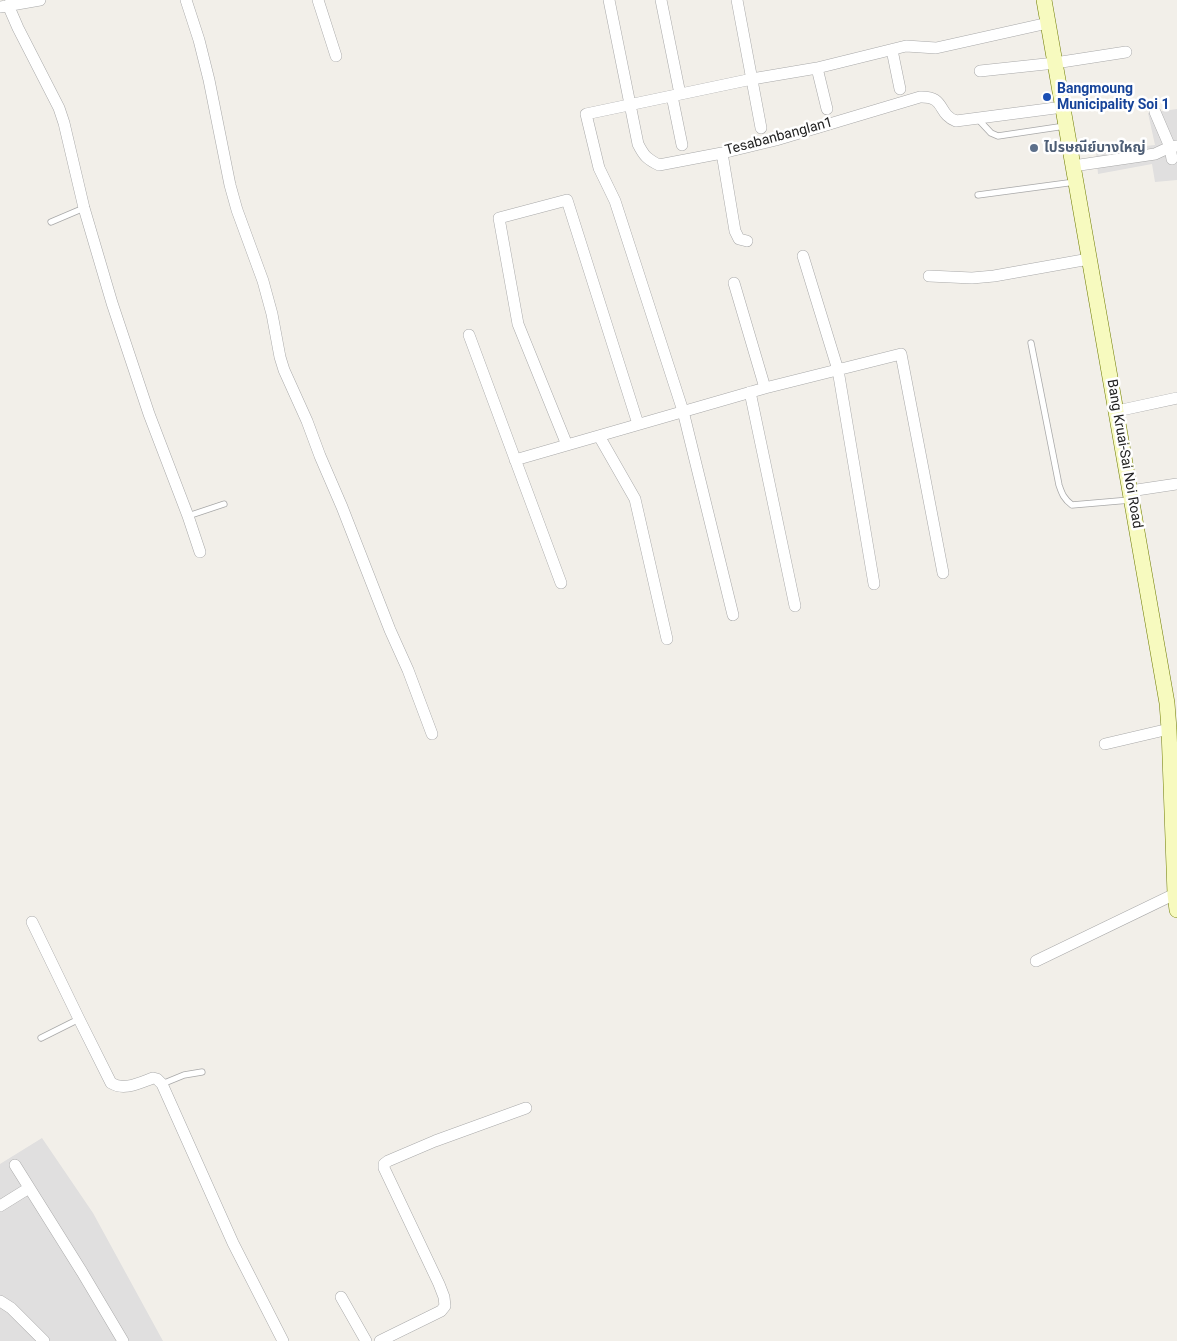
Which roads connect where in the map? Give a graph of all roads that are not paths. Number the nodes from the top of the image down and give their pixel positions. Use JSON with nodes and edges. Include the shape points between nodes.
{"nodes":[{"id":1,"x":40,"y":0,"type":"edge"},
{"id":2,"x":186,"y":0,"type":"edge"},
{"id":3,"x":318,"y":0,"type":"edge"},
{"id":4,"x":609,"y":0,"type":"edge"},
{"id":5,"x":662,"y":0,"type":"edge"},
{"id":6,"x":737,"y":0,"type":"edge"},
{"id":7,"x":1044,"y":0,"type":"edge"},
{"id":8,"x":10,"y":4,"type":"edge"},
{"id":9,"x":1048,"y":23,"type":"junction"},
{"id":10,"x":892,"y":50,"type":"junction"},
{"id":11,"x":1126,"y":52,"type":"dead end"},
{"id":12,"x":336,"y":56,"type":"dead end"},
{"id":13,"x":1055,"y":63,"type":"junction"},
{"id":14,"x":816,"y":68,"type":"junction"},
{"id":15,"x":980,"y":71,"type":"dead end"},
{"id":16,"x":752,"y":79,"type":"junction"},
{"id":17,"x":900,"y":89,"type":"dead end"},
{"id":18,"x":676,"y":95,"type":"junction"},
{"id":19,"x":630,"y":105,"type":"junction"},
{"id":20,"x":1063,"y":107,"type":"junction"},
{"id":21,"x":827,"y":109,"type":"dead end"},
{"id":22,"x":1155,"y":112,"type":"dead end"},
{"id":23,"x":977,"y":118,"type":"junction"},
{"id":24,"x":1066,"y":126,"type":"junction"},
{"id":25,"x":761,"y":128,"type":"dead end"},
{"id":26,"x":682,"y":145,"type":"dead end"},
{"id":27,"x":1174,"y":146,"type":"edge"},
{"id":28,"x":722,"y":153,"type":"junction"},
{"id":29,"x":1155,"y":154,"type":"junction"},
{"id":30,"x":1174,"y":159,"type":"edge"},
{"id":31,"x":1074,"y":174,"type":"junction"},
{"id":32,"x":978,"y":195,"type":"dead end"},
{"id":33,"x":84,"y":208,"type":"junction"},
{"id":34,"x":51,"y":222,"type":"dead end"},
{"id":35,"x":746,"y":241,"type":"dead end"},
{"id":36,"x":803,"y":256,"type":"dead end"},
{"id":37,"x":1089,"y":259,"type":"junction"},
{"id":38,"x":929,"y":276,"type":"dead end"},
{"id":39,"x":734,"y":283,"type":"dead end"},
{"id":40,"x":469,"y":334,"type":"dead end"},
{"id":41,"x":1031,"y":343,"type":"dead end"},
{"id":42,"x":838,"y":370,"type":"junction"},
{"id":43,"x":765,"y":388,"type":"junction"},
{"id":44,"x":750,"y":392,"type":"junction"},
{"id":45,"x":1177,"y":398,"type":"edge"},
{"id":46,"x":683,"y":410,"type":"junction"},
{"id":47,"x":1117,"y":411,"type":"junction"},
{"id":48,"x":638,"y":424,"type":"junction"},
{"id":49,"x":599,"y":436,"type":"junction"},
{"id":50,"x":567,"y":445,"type":"junction"},
{"id":51,"x":515,"y":460,"type":"junction"},
{"id":52,"x":1177,"y":484,"type":"edge"},
{"id":53,"x":1131,"y":496,"type":"junction"},
{"id":54,"x":224,"y":504,"type":"dead end"},
{"id":55,"x":188,"y":516,"type":"junction"},
{"id":56,"x":200,"y":552,"type":"dead end"},
{"id":57,"x":943,"y":572,"type":"dead end"},
{"id":58,"x":561,"y":583,"type":"dead end"},
{"id":59,"x":874,"y":584,"type":"dead end"},
{"id":60,"x":796,"y":606,"type":"dead end"},
{"id":61,"x":733,"y":615,"type":"dead end"},
{"id":62,"x":667,"y":639,"type":"dead end"},
{"id":63,"x":1169,"y":729,"type":"junction"},
{"id":64,"x":432,"y":734,"type":"dead end"},
{"id":65,"x":1106,"y":744,"type":"dead end"},
{"id":66,"x":1176,"y":894,"type":"edge"},
{"id":67,"x":1177,"y":910,"type":"edge"},
{"id":68,"x":32,"y":922,"type":"dead end"},
{"id":69,"x":1036,"y":961,"type":"dead end"},
{"id":70,"x":79,"y":1019,"type":"junction"},
{"id":71,"x":41,"y":1038,"type":"dead end"},
{"id":72,"x":202,"y":1072,"type":"dead end"},
{"id":73,"x":162,"y":1084,"type":"junction"},
{"id":74,"x":526,"y":1108,"type":"dead end"},
{"id":75,"x":15,"y":1164,"type":"dead end"},
{"id":76,"x":29,"y":1188,"type":"junction"},
{"id":77,"x":0,"y":1206,"type":"edge"},
{"id":78,"x":341,"y":1297,"type":"dead end"},
{"id":79,"x":0,"y":1301,"type":"edge"},
{"id":80,"x":44,"y":1341,"type":"edge"},
{"id":81,"x":123,"y":1341,"type":"edge"},
{"id":82,"x":283,"y":1341,"type":"edge"},
{"id":83,"x":366,"y":1341,"type":"edge"},
{"id":84,"x":380,"y":1341,"type":"edge"}],
"edges":[{"from":1,"to":8,"type":"street"},
{"from":2,"to":64,"type":"street","via":[[209,80],[230,185],[263,281],[284,370]]},
{"from":3,"to":12,"type":"street"},
{"from":4,"to":19,"type":"street","name":"Tesabanbanglan1"},
{"from":5,"to":18,"type":"street"},
{"from":6,"to":16,"type":"street"},
{"from":7,"to":9,"type":"street","name":"Bang Kruai-Sai Noi Road"},
{"from":8,"to":33,"type":"street","via":[[18,28],[59,108]]},
{"from":9,"to":10,"type":"street","via":[[936,48],[906,46]]},
{"from":9,"to":13,"type":"street","name":"Bang Kruai-Sai Noi Road"},
{"from":10,"to":14,"type":"street"},
{"from":10,"to":17,"type":"street"},
{"from":11,"to":13,"type":"street"},
{"from":13,"to":15,"type":"street"},
{"from":13,"to":20,"type":"street","name":"Bang Kruai-Sai Noi Road"},
{"from":14,"to":16,"type":"street"},
{"from":14,"to":21,"type":"street"},
{"from":16,"to":18,"type":"street"},
{"from":16,"to":25,"type":"street"},
{"from":18,"to":19,"type":"street"},
{"from":18,"to":26,"type":"street"},
{"from":19,"to":28,"type":"street","name":"Tesabanbanglan1","via":[[643,155],[659,165]]},
{"from":19,"to":46,"type":"street","via":[[586,114],[600,168],[615,201]]},
{"from":20,"to":23,"type":"street","name":"Tesabanbanglan1"},
{"from":20,"to":24,"type":"street","name":"Bang Kruai-Sai Noi Road"},
{"from":22,"to":27,"type":"street"},
{"from":23,"to":24,"type":"lane","via":[[991,134],[998,136]]},
{"from":23,"to":28,"type":"street","name":"Tesabanbanglan1","via":[[950,118],[937,100],[930,96],[920,97]]},
{"from":24,"to":31,"type":"street","name":"Bang Kruai-Sai Noi Road"},
{"from":27,"to":29,"type":"street"},
{"from":27,"to":30,"type":"street"},
{"from":28,"to":35,"type":"street","via":[[735,231],[739,239]]},
{"from":29,"to":30,"type":"street"},
{"from":29,"to":31,"type":"street"},
{"from":31,"to":32,"type":"lane"},
{"from":31,"to":37,"type":"street","name":"Bang Kruai-Sai Noi Road"},
{"from":33,"to":34,"type":"lane"},
{"from":33,"to":55,"type":"street","via":[[149,414]]},
{"from":36,"to":42,"type":"street"},
{"from":37,"to":38,"type":"street","via":[[994,276]]},
{"from":37,"to":47,"type":"street","name":"Bang Kruai-Sai Noi Road"},
{"from":39,"to":43,"type":"street"},
{"from":40,"to":51,"type":"street"},
{"from":41,"to":53,"type":"lane","via":[[1062,495],[1072,505]]},
{"from":42,"to":43,"type":"street"},
{"from":42,"to":57,"type":"street","via":[[901,354]]},
{"from":42,"to":59,"type":"street"},
{"from":43,"to":44,"type":"street"},
{"from":44,"to":46,"type":"street"},
{"from":44,"to":60,"type":"street"},
{"from":45,"to":47,"type":"street"},
{"from":46,"to":48,"type":"street"},
{"from":46,"to":61,"type":"street"},
{"from":47,"to":53,"type":"street","name":"Bang Kruai-Sai Noi Road"},
{"from":48,"to":49,"type":"street"},
{"from":48,"to":50,"type":"street","via":[[567,200],[499,218],[518,324]]},
{"from":49,"to":50,"type":"street"},
{"from":49,"to":62,"type":"street","via":[[635,500]]},
{"from":50,"to":51,"type":"street"},
{"from":51,"to":58,"type":"street"},
{"from":52,"to":53,"type":"street"},
{"from":53,"to":63,"type":"street","name":"Bang Kruai-Sai Noi Road"},
{"from":54,"to":55,"type":"lane"},
{"from":55,"to":56,"type":"street"},
{"from":63,"to":65,"type":"street"},
{"from":63,"to":66,"type":"street","name":"Bang Kruai-Sai Noi Road"},
{"from":66,"to":67,"type":"street","name":"Bang Kruai-Sai Noi Road"},
{"from":66,"to":69,"type":"street"},
{"from":68,"to":70,"type":"street"},
{"from":70,"to":71,"type":"lane"},
{"from":70,"to":73,"type":"street","via":[[112,1082],[118,1087],[152,1078]]},
{"from":72,"to":73,"type":"lane"},
{"from":73,"to":82,"type":"street","via":[[233,1243]]},
{"from":74,"to":84,"type":"street","via":[[435,1141],[384,1164],[439,1284],[445,1306],[441,1311]]},
{"from":75,"to":76,"type":"street"},
{"from":76,"to":77,"type":"street"},
{"from":76,"to":81,"type":"street"},
{"from":78,"to":83,"type":"street"},
{"from":79,"to":80,"type":"street"}]}
